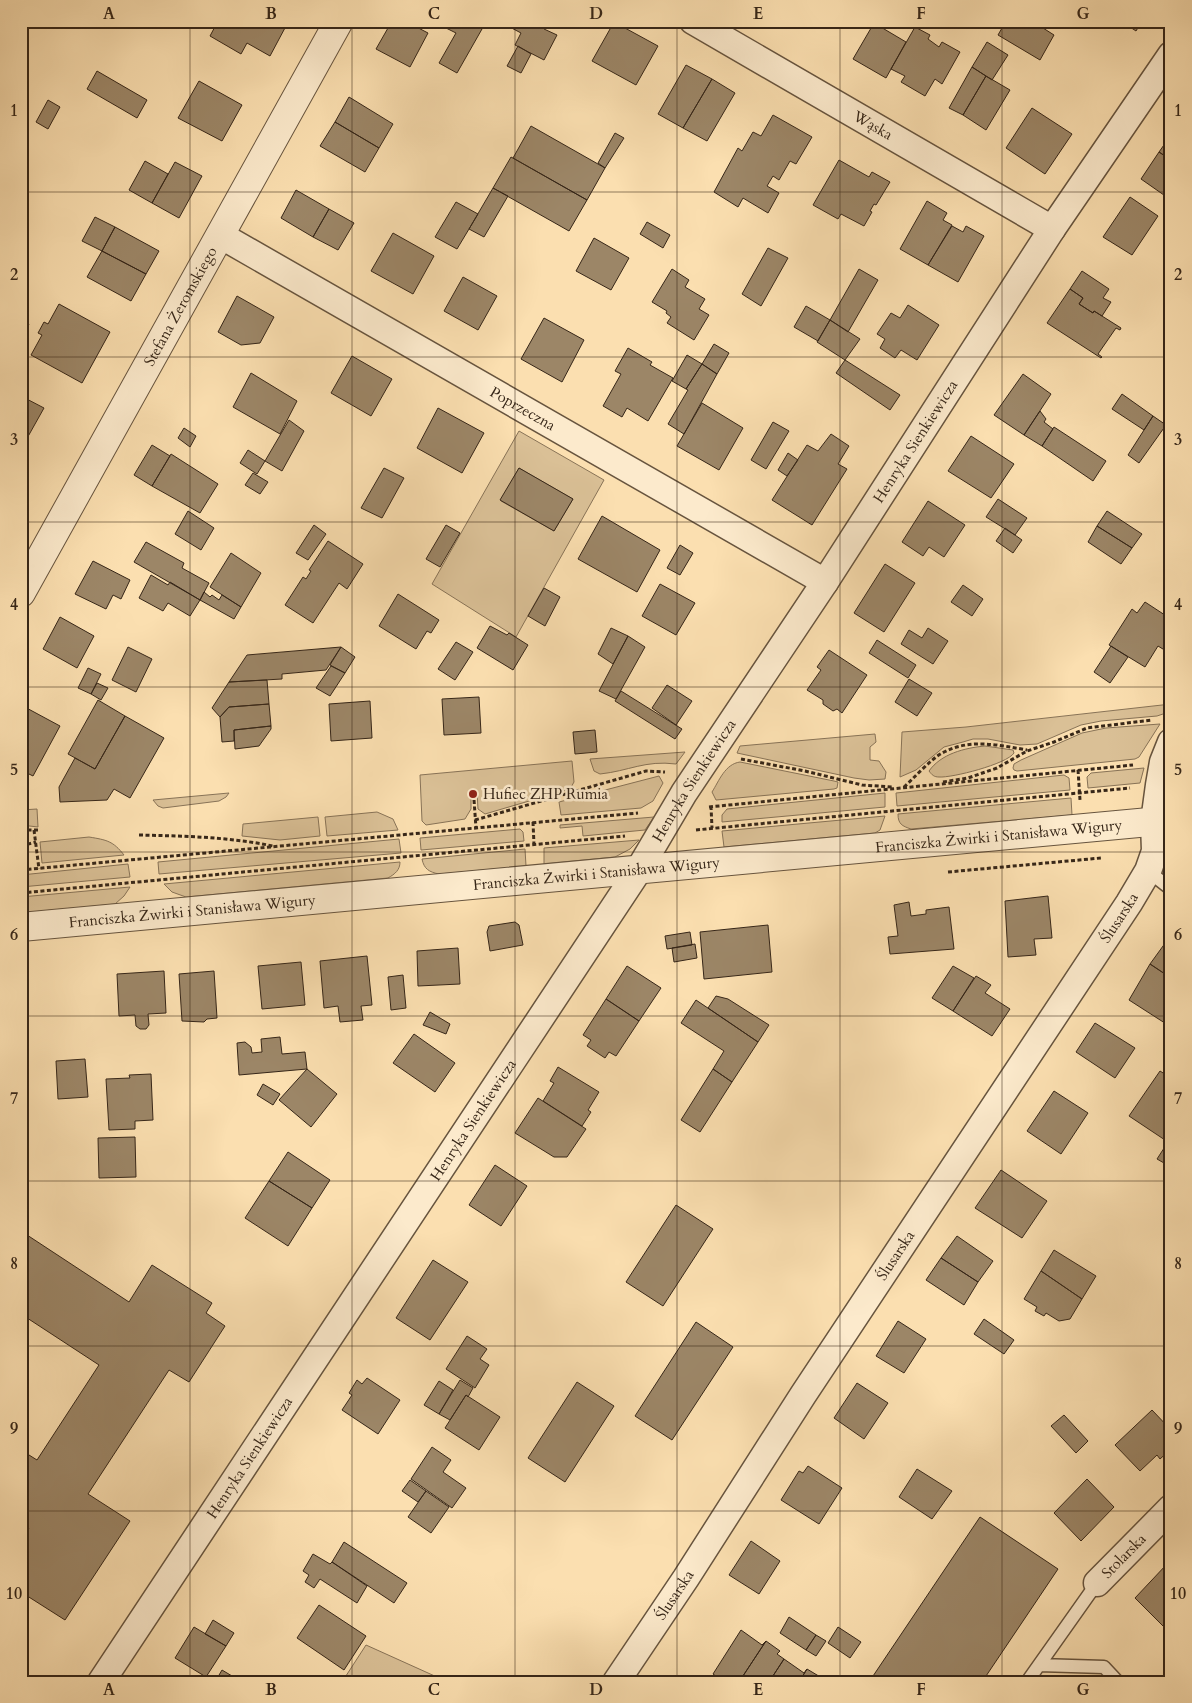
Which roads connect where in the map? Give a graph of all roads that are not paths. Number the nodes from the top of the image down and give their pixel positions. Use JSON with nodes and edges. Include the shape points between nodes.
{"nodes":[{"id":1,"x":339,"y":21,"type":"edge"},
{"id":2,"x":692,"y":21,"type":"edge"},
{"id":3,"x":1171,"y":55,"type":"edge"},
{"id":4,"x":1052,"y":229,"type":"junction"},
{"id":5,"x":220,"y":235,"type":"junction"},
{"id":6,"x":825,"y":582,"type":"junction"},
{"id":7,"x":21,"y":594,"type":"edge"},
{"id":8,"x":1164,"y":763,"type":"edge"},
{"id":9,"x":1162,"y":821,"type":"edge"},
{"id":10,"x":638,"y":871,"type":"junction"},
{"id":11,"x":1148,"y":871,"type":"junction"},
{"id":12,"x":1171,"y":889,"type":"edge"},
{"id":13,"x":21,"y":927,"type":"edge"},
{"id":14,"x":1171,"y":1508,"type":"edge"},
{"id":15,"x":1097,"y":1583,"type":"joint"},
{"id":16,"x":1039,"y":1665,"type":"junction"},
{"id":17,"x":102,"y":1682,"type":"edge"},
{"id":18,"x":616,"y":1682,"type":"edge"},
{"id":19,"x":1027,"y":1682,"type":"edge"},
{"id":20,"x":1118,"y":1682,"type":"edge"}],
"edges":[{"from":1,"to":5,"type":"street","name":"Stefana Żeromskiego"},
{"from":2,"to":4,"type":"street","name":"Wąska"},
{"from":3,"to":4,"type":"street","name":"Henryka Sienkiewicza"},
{"from":4,"to":6,"type":"street","name":"Henryka Sienkiewicza"},
{"from":5,"to":6,"type":"street","name":"Poprzeczna"},
{"from":5,"to":7,"type":"street","name":"Stefana Żeromskiego"},
{"from":6,"to":10,"type":"street","name":"Henryka Sienkiewicza","via":[[721,736]]},
{"from":8,"to":9,"type":"street","name":"Ślusarska"},
{"from":9,"to":10,"type":"street","name":"Franciszka Żwirki i Stanisława Wigury"},
{"from":9,"to":11,"type":"street","name":"Ślusarska"},
{"from":10,"to":13,"type":"street","name":"Franciszka Żwirki i Stanisława Wigury"},
{"from":10,"to":17,"type":"street","name":"Henryka Sienkiewicza"},
{"from":11,"to":12,"type":"lane"},
{"from":11,"to":18,"type":"street","name":"Ślusarska"},
{"from":14,"to":15,"type":"street","name":"Stolarska"},
{"from":15,"to":16,"type":"lane"},
{"from":16,"to":19,"type":"lane"},
{"from":16,"to":20,"type":"lane","via":[[1104,1667]]}]}
